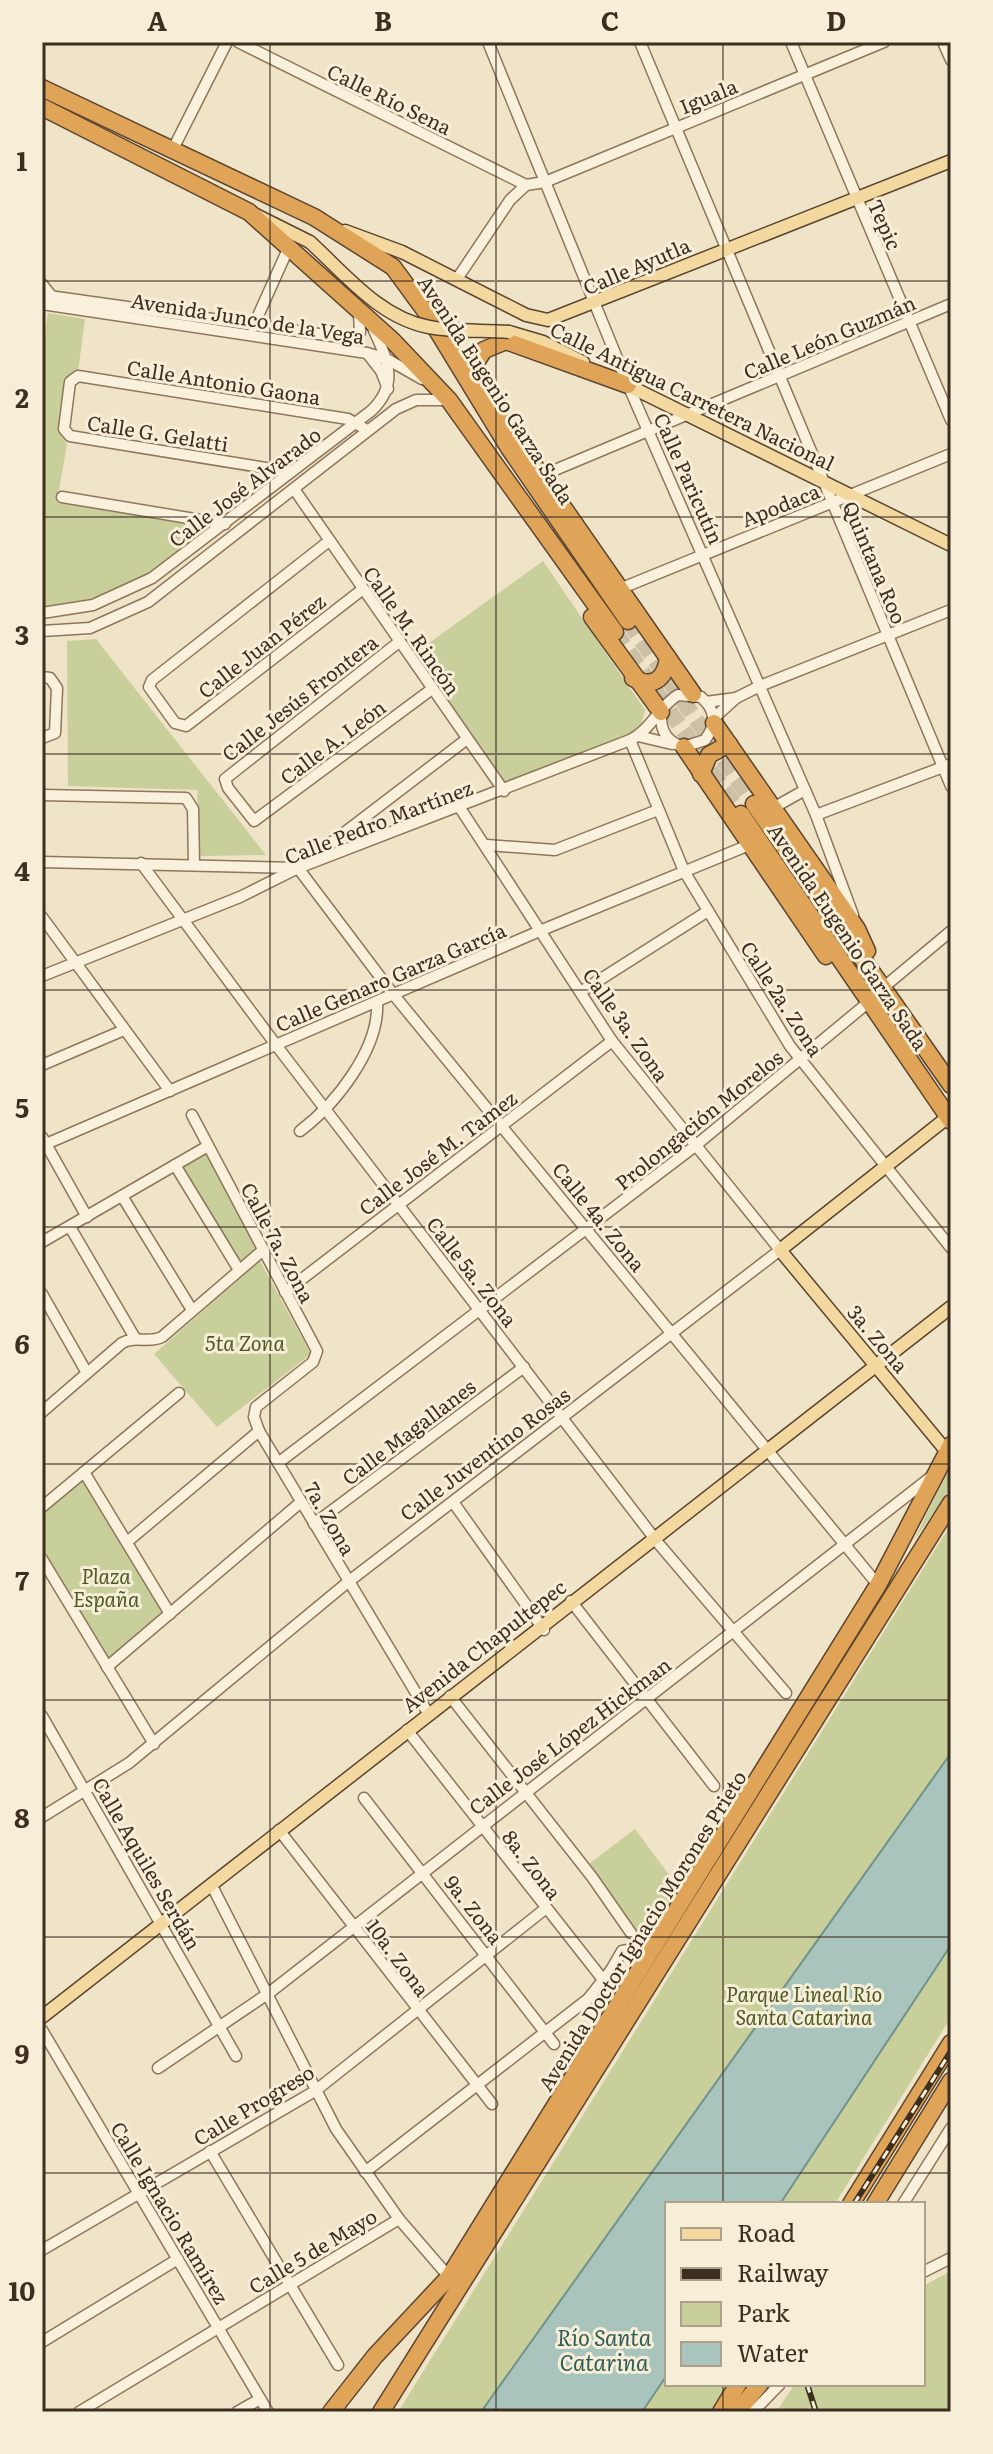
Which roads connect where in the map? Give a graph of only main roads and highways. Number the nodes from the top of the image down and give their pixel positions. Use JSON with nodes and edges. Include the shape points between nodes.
{"nodes":[{"id":1,"x":42,"y":88,"type":"edge"},
{"id":2,"x":47,"y":111,"type":"edge"},
{"id":3,"x":951,"y":161,"type":"edge"},
{"id":4,"x":249,"y":212,"type":"junction"},
{"id":5,"x":339,"y":230,"type":"junction"},
{"id":6,"x":628,"y":385,"type":"junction"},
{"id":7,"x":491,"y":402,"type":"junction"},
{"id":8,"x":491,"y":421,"type":"junction"},
{"id":9,"x":509,"y":448,"type":"junction"},
{"id":10,"x":541,"y":472,"type":"junction"},
{"id":11,"x":507,"y":481,"type":"junction"},
{"id":12,"x":951,"y":545,"type":"edge"},
{"id":13,"x":668,"y":658,"type":"junction"},
{"id":14,"x":632,"y":677,"type":"junction"},
{"id":15,"x":700,"y":698,"type":"road end"},
{"id":16,"x":661,"y":712,"type":"road end"},
{"id":17,"x":714,"y":720,"type":"road end"},
{"id":18,"x":729,"y":744,"type":"junction"},
{"id":19,"x":681,"y":746,"type":"road end"},
{"id":20,"x":701,"y":774,"type":"junction"},
{"id":21,"x":871,"y":968,"type":"junction"},
{"id":22,"x":855,"y":979,"type":"junction"},
{"id":23,"x":951,"y":1085,"type":"edge"},
{"id":24,"x":950,"y":1119,"type":"edge"},
{"id":25,"x":780,"y":1250,"type":"joint"},
{"id":26,"x":951,"y":1307,"type":"edge"},
{"id":27,"x":878,"y":1368,"type":"junction"},
{"id":28,"x":949,"y":1449,"type":"edge"},
{"id":29,"x":951,"y":1503,"type":"edge"},
{"id":30,"x":452,"y":1699,"type":"junction"},
{"id":31,"x":408,"y":1733,"type":"junction"},
{"id":32,"x":164,"y":1925,"type":"junction"},
{"id":33,"x":42,"y":2017,"type":"edge"},
{"id":34,"x":42,"y":2028,"type":"edge"},
{"id":35,"x":951,"y":2043,"type":"edge"},
{"id":36,"x":951,"y":2081,"type":"edge"},
{"id":37,"x":852,"y":2202,"type":"edge"},
{"id":38,"x":876,"y":2202,"type":"edge"},
{"id":39,"x":433,"y":2296,"type":"junction"},
{"id":40,"x":411,"y":2363,"type":"junction"},
{"id":41,"x":737,"y":2386,"type":"edge"},
{"id":42,"x":760,"y":2386,"type":"edge"},
{"id":43,"x":761,"y":2386,"type":"edge"},
{"id":44,"x":331,"y":2412,"type":"edge"},
{"id":45,"x":381,"y":2412,"type":"edge"},
{"id":46,"x":721,"y":2412,"type":"edge"},
{"id":47,"x":737,"y":2412,"type":"edge"},
{"id":48,"x":746,"y":2412,"type":"edge"}],
"edges":[{"from":1,"to":5,"type":"highway","name":"Avenida Eugenio Garza Sada"},
{"from":2,"to":4,"type":"highway","name":"Avenida Eugenio Garza Sada"},
{"from":3,"to":5,"type":"main road","name":"Calle Ayutla","via":[[555,320],[542,320],[393,248]]},
{"from":4,"to":6,"type":"main road","name":"Calle Antigua Carretera Nacional","bridge":true,"via":[[310,242],[399,317],[431,328],[509,332],[543,342]]},
{"from":4,"to":11,"type":"highway","name":"Avenida Eugenio Garza Sada","via":[[413,359]]},
{"from":5,"to":8,"type":"highway","name":"Avenida Eugenio Garza Sada","via":[[400,275]]},
{"from":6,"to":7,"type":"highway","via":[[528,346],[496,342],[478,355],[473,367]]},
{"from":6,"to":12,"type":"main road","name":"Calle Antigua Carretera Nacional"},
{"from":7,"to":8,"type":"highway"},
{"from":7,"to":10,"type":"highway"},
{"from":8,"to":9,"type":"highway","name":"Avenida Eugenio Garza Sada"},
{"from":9,"to":10,"type":"highway"},
{"from":9,"to":11,"type":"highway","name":"Avenida Eugenio Garza Sada","via":[[622,627]]},
{"from":10,"to":13,"type":"highway"},
{"from":11,"to":14,"type":"highway","via":[[514,503]]},
{"from":13,"to":14,"type":"highway","via":[[664,675],[656,681]]},
{"from":13,"to":15,"type":"highway"},
{"from":14,"to":16,"type":"highway"},
{"from":17,"to":18,"type":"highway"},
{"from":18,"to":20,"type":"highway","via":[[709,755]]},
{"from":18,"to":21,"type":"highway","via":[[857,929]]},
{"from":19,"to":20,"type":"highway"},
{"from":20,"to":22,"type":"highway","via":[[826,956]]},
{"from":21,"to":22,"type":"highway","name":"Avenida Eugenio Garza Sada","via":[[747,809]]},
{"from":21,"to":23,"type":"highway","name":"Avenida Eugenio Garza Sada"},
{"from":22,"to":24,"type":"highway","name":"Avenida Eugenio Garza Sada"},
{"from":24,"to":25,"type":"main road","name":"Calle Juventino Rosas"},
{"from":25,"to":27,"type":"main road","name":"3a. Zona"},
{"from":26,"to":27,"type":"main road","name":"Avenida Chapultepec"},
{"from":27,"to":28,"type":"main road","name":"3a. Zona"},
{"from":27,"to":30,"type":"main road","name":"Avenida Chapultepec"},
{"from":28,"to":39,"type":"highway","name":"Avenida Doctor Ignacio Morones Prieto","via":[[878,1585]]},
{"from":29,"to":40,"type":"highway","name":"Avenida Doctor Ignacio Morones Prieto"},
{"from":30,"to":31,"type":"main road"},
{"from":30,"to":31,"type":"main road","name":"Avenida Chapultepec"},
{"from":31,"to":32,"type":"main road","name":"Avenida Chapultepec"},
{"from":32,"to":33,"type":"main road","name":"Avenida Chapultepec"},
{"from":32,"to":34,"type":"main road"},
{"from":35,"to":37,"type":"highway"},
{"from":36,"to":38,"type":"highway"},
{"from":39,"to":40,"type":"highway"},
{"from":39,"to":44,"type":"highway","name":"Avenida Doctor Ignacio Morones Prieto"},
{"from":40,"to":45,"type":"highway","name":"Avenida Doctor Ignacio Morones Prieto"},
{"from":41,"to":46,"type":"highway"},
{"from":42,"to":47,"type":"highway"},
{"from":43,"to":48,"type":"highway"}]}
